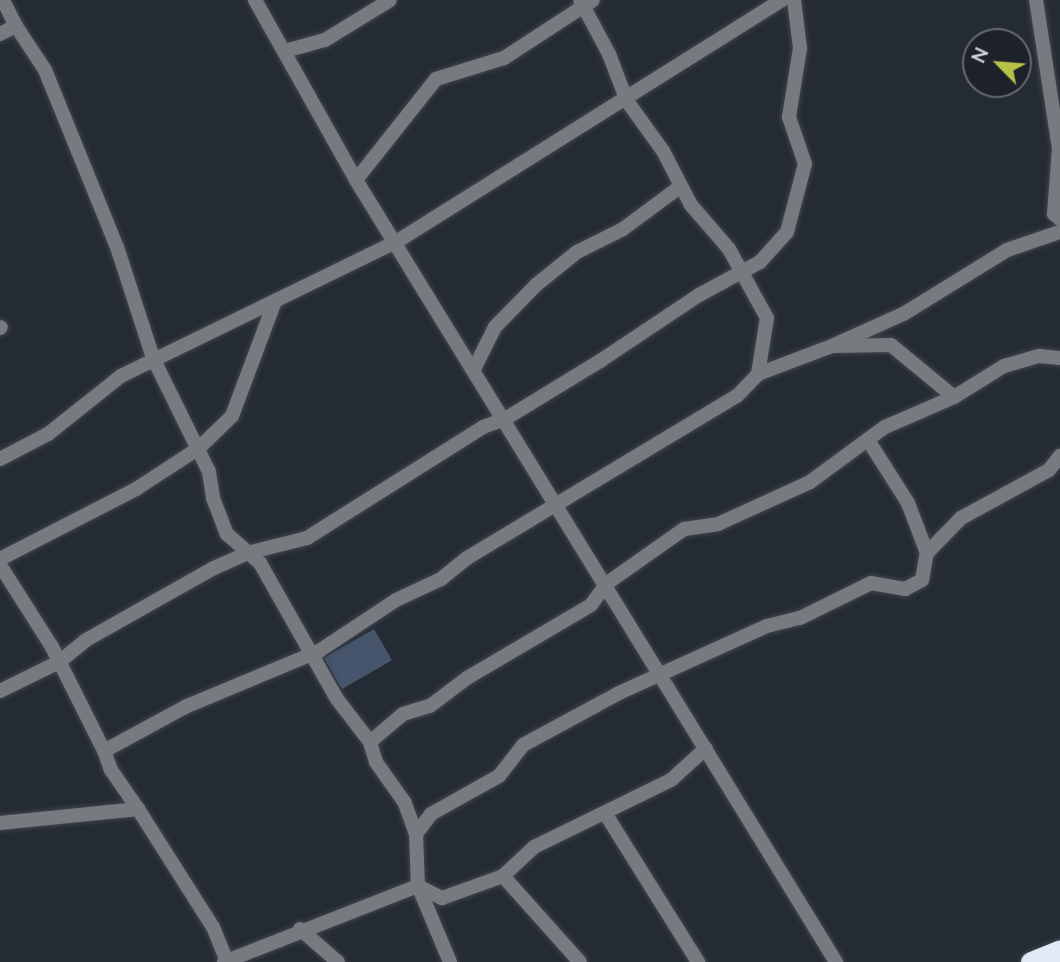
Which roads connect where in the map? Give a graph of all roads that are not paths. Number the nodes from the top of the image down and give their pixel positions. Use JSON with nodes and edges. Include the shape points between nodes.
{"nodes":[{"id":1,"x":3,"y":0,"type":"edge"},
{"id":2,"x":254,"y":0,"type":"edge"},
{"id":3,"x":390,"y":0,"type":"edge"},
{"id":4,"x":782,"y":0,"type":"edge"},
{"id":5,"x":794,"y":0,"type":"edge"},
{"id":6,"x":1036,"y":0,"type":"edge"},
{"id":7,"x":585,"y":2,"type":"edge"},
{"id":8,"x":16,"y":26,"type":"junction"},
{"id":9,"x":0,"y":34,"type":"edge"},
{"id":10,"x":285,"y":51,"type":"junction"},
{"id":11,"x":626,"y":101,"type":"junction"},
{"id":12,"x":1059,"y":146,"type":"edge"},
{"id":13,"x":356,"y":180,"type":"junction"},
{"id":14,"x":681,"y":186,"type":"junction"},
{"id":15,"x":1060,"y":219,"type":"edge"},
{"id":16,"x":1060,"y":232,"type":"edge"},
{"id":17,"x":396,"y":242,"type":"junction"},
{"id":18,"x":742,"y":273,"type":"junction"},
{"id":19,"x":275,"y":301,"type":"junction"},
{"id":20,"x":832,"y":346,"type":"junction"},
{"id":21,"x":153,"y":358,"type":"junction"},
{"id":22,"x":1060,"y":358,"type":"edge"},
{"id":23,"x":474,"y":369,"type":"junction"},
{"id":24,"x":758,"y":374,"type":"junction"},
{"id":25,"x":954,"y":397,"type":"junction"},
{"id":26,"x":505,"y":419,"type":"junction"},
{"id":27,"x":867,"y":440,"type":"junction"},
{"id":28,"x":199,"y":448,"type":"junction"},
{"id":29,"x":1060,"y":456,"type":"edge"},
{"id":30,"x":0,"y":459,"type":"edge"},
{"id":31,"x":557,"y":504,"type":"junction"},
{"id":32,"x":247,"y":553,"type":"junction"},
{"id":33,"x":927,"y":553,"type":"junction"},
{"id":34,"x":0,"y":559,"type":"edge"},
{"id":35,"x":0,"y":565,"type":"edge"},
{"id":36,"x":606,"y":584,"type":"junction"},
{"id":37,"x":311,"y":656,"type":"junction"},
{"id":38,"x":59,"y":662,"type":"junction"},
{"id":39,"x":662,"y":677,"type":"junction"},
{"id":40,"x":0,"y":691,"type":"edge"},
{"id":41,"x":370,"y":742,"type":"junction"},
{"id":42,"x":706,"y":748,"type":"junction"},
{"id":43,"x":104,"y":751,"type":"junction"},
{"id":44,"x":138,"y":809,"type":"junction"},
{"id":45,"x":605,"y":813,"type":"junction"},
{"id":46,"x":0,"y":823,"type":"edge"},
{"id":47,"x":416,"y":834,"type":"junction"},
{"id":48,"x":503,"y":876,"type":"junction"},
{"id":49,"x":418,"y":886,"type":"junction"},
{"id":50,"x":300,"y":929,"type":"junction"},
{"id":51,"x":1060,"y":950,"type":"edge"},
{"id":52,"x":226,"y":962,"type":"edge"},
{"id":53,"x":338,"y":962,"type":"edge"},
{"id":54,"x":450,"y":962,"type":"edge"},
{"id":55,"x":580,"y":962,"type":"edge"},
{"id":56,"x":698,"y":962,"type":"edge"},
{"id":57,"x":836,"y":962,"type":"edge"},
{"id":58,"x":1031,"y":962,"type":"edge"}],
"edges":[{"from":1,"to":8,"type":"street"},
{"from":2,"to":10,"type":"street"},
{"from":3,"to":10,"type":"street","via":[[326,40]]},
{"from":4,"to":11,"type":"street"},
{"from":5,"to":18,"type":"street","via":[[800,48],[789,117],[805,164],[801,190],[787,232],[760,262]]},
{"from":6,"to":12,"type":"street"},
{"from":7,"to":11,"type":"street"},
{"from":7,"to":13,"type":"street","via":[[505,58],[436,79]]},
{"from":8,"to":9,"type":"street"},
{"from":8,"to":21,"type":"street","via":[[45,70],[117,247]]},
{"from":10,"to":13,"type":"street"},
{"from":11,"to":14,"type":"street","via":[[663,151]]},
{"from":11,"to":17,"type":"street"},
{"from":12,"to":15,"type":"street","via":[[1054,214]]},
{"from":13,"to":17,"type":"street"},
{"from":14,"to":18,"type":"street"},
{"from":14,"to":23,"type":"street","via":[[623,229],[578,252],[536,285],[495,327]]},
{"from":16,"to":20,"type":"street","via":[[1007,250],[905,313]]},
{"from":17,"to":19,"type":"street"},
{"from":17,"to":23,"type":"street"},
{"from":18,"to":24,"type":"street","via":[[767,318]]},
{"from":18,"to":26,"type":"street","via":[[699,295]]},
{"from":19,"to":21,"type":"street"},
{"from":19,"to":28,"type":"street","via":[[232,416]]},
{"from":20,"to":24,"type":"street"},
{"from":20,"to":25,"type":"street","via":[[891,345]]},
{"from":21,"to":28,"type":"street"},
{"from":21,"to":30,"type":"street","via":[[121,376],[48,434]]},
{"from":22,"to":25,"type":"street","via":[[1040,356],[1004,366]]},
{"from":23,"to":26,"type":"street"},
{"from":24,"to":31,"type":"street","via":[[737,397]]},
{"from":25,"to":27,"type":"street","via":[[885,427]]},
{"from":26,"to":31,"type":"street"},
{"from":26,"to":32,"type":"street","via":[[483,427],[307,538]]},
{"from":27,"to":33,"type":"street","via":[[908,503]]},
{"from":27,"to":36,"type":"street","via":[[810,482],[718,524],[684,529]]},
{"from":28,"to":32,"type":"street","via":[[227,534]]},
{"from":28,"to":34,"type":"street","via":[[136,489]]},
{"from":29,"to":33,"type":"street","via":[[1049,470],[961,518]]},
{"from":31,"to":36,"type":"street"},
{"from":31,"to":37,"type":"street"},
{"from":32,"to":37,"type":"street","via":[[260,563]]},
{"from":32,"to":38,"type":"street","via":[[86,640]]},
{"from":33,"to":39,"type":"street","via":[[922,580],[905,589],[871,583]]},
{"from":35,"to":38,"type":"street"},
{"from":36,"to":39,"type":"street"},
{"from":36,"to":41,"type":"street","via":[[591,605],[467,678],[430,706],[403,713]]},
{"from":37,"to":41,"type":"street"},
{"from":37,"to":43,"type":"street","via":[[187,706]]},
{"from":38,"to":40,"type":"street"},
{"from":38,"to":43,"type":"street"},
{"from":39,"to":42,"type":"street"},
{"from":39,"to":47,"type":"street","via":[[619,693],[523,745],[499,776],[431,814]]},
{"from":41,"to":47,"type":"street","via":[[376,762],[405,803]]},
{"from":42,"to":45,"type":"street","via":[[671,779]]},
{"from":42,"to":57,"type":"street"},
{"from":43,"to":44,"type":"street","via":[[111,770]]},
{"from":44,"to":46,"type":"street"},
{"from":44,"to":52,"type":"street","via":[[213,927]]},
{"from":45,"to":48,"type":"street","via":[[534,847]]},
{"from":45,"to":56,"type":"street"},
{"from":47,"to":49,"type":"street"},
{"from":48,"to":49,"type":"street","via":[[442,898]]},
{"from":48,"to":55,"type":"street","via":[[548,921]]},
{"from":49,"to":50,"type":"street"},
{"from":49,"to":54,"type":"street"},
{"from":50,"to":52,"type":"street"},
{"from":50,"to":53,"type":"street"},
{"from":51,"to":58,"type":"highway"}]}
